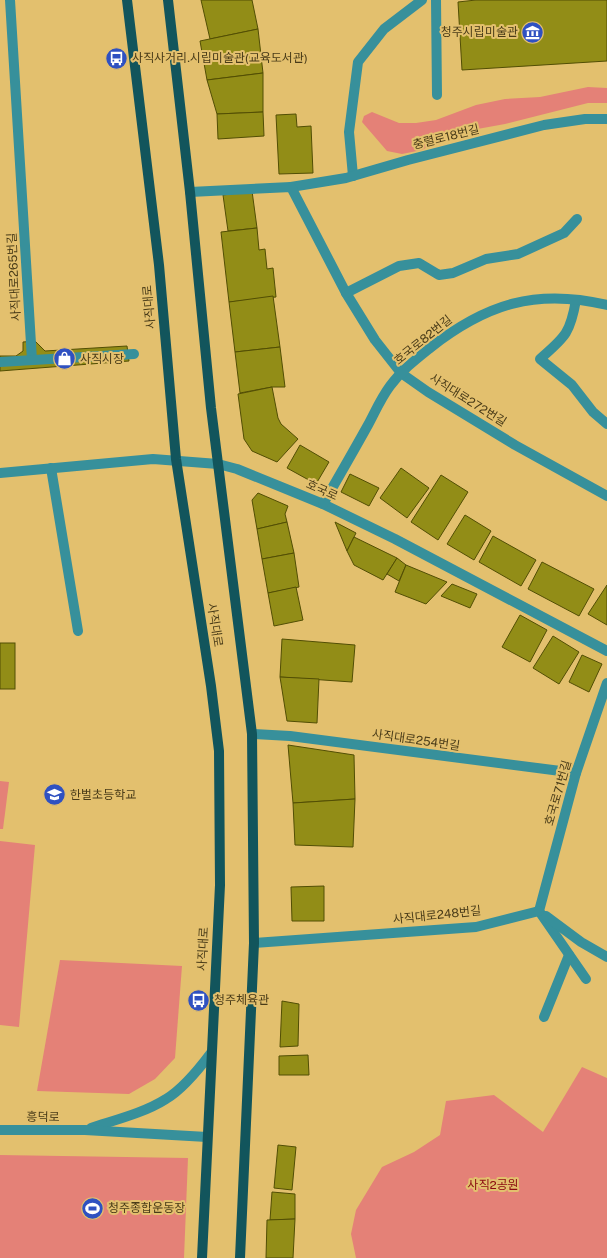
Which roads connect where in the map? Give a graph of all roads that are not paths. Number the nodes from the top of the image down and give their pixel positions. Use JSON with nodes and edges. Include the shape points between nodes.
{"nodes":[{"id":1,"x":10,"y":0,"type":"edge"},
{"id":2,"x":127,"y":0,"type":"edge"},
{"id":3,"x":168,"y":0,"type":"edge"},
{"id":4,"x":422,"y":0,"type":"edge"},
{"id":5,"x":436,"y":0,"type":"edge"},
{"id":6,"x":437,"y":95,"type":"dead end"},
{"id":7,"x":607,"y":119,"type":"edge"},
{"id":8,"x":353,"y":176,"type":"junction"},
{"id":9,"x":291,"y":187,"type":"junction"},
{"id":10,"x":190,"y":192,"type":"junction"},
{"id":11,"x":577,"y":219,"type":"dead end"},
{"id":12,"x":346,"y":293,"type":"junction"},
{"id":13,"x":576,"y":300,"type":"junction"},
{"id":14,"x":607,"y":305,"type":"edge"},
{"id":15,"x":134,"y":354,"type":"dead end"},
{"id":16,"x":32,"y":360,"type":"junction"},
{"id":17,"x":0,"y":362,"type":"edge"},
{"id":18,"x":401,"y":373,"type":"junction"},
{"id":19,"x":607,"y":424,"type":"edge"},
{"id":20,"x":176,"y":460,"type":"junction"},
{"id":21,"x":218,"y":464,"type":"junction"},
{"id":22,"x":51,"y":468,"type":"junction"},
{"id":23,"x":0,"y":473,"type":"edge"},
{"id":24,"x":607,"y":496,"type":"edge"},
{"id":25,"x":323,"y":504,"type":"junction"},
{"id":26,"x":78,"y":630,"type":"dead end"},
{"id":27,"x":607,"y":651,"type":"edge"},
{"id":28,"x":607,"y":683,"type":"edge"},
{"id":29,"x":252,"y":734,"type":"junction"},
{"id":30,"x":576,"y":773,"type":"junction"},
{"id":31,"x":539,"y":911,"type":"junction"},
{"id":32,"x":254,"y":943,"type":"junction"},
{"id":33,"x":569,"y":955,"type":"junction"},
{"id":34,"x":607,"y":957,"type":"edge"},
{"id":35,"x":586,"y":979,"type":"dead end"},
{"id":36,"x":544,"y":1017,"type":"dead end"},
{"id":37,"x":211,"y":1054,"type":"junction"},
{"id":38,"x":0,"y":1130,"type":"edge"},
{"id":39,"x":85,"y":1130,"type":"junction"},
{"id":40,"x":207,"y":1137,"type":"junction"},
{"id":41,"x":202,"y":1258,"type":"edge"},
{"id":42,"x":240,"y":1258,"type":"edge"}],
"edges":[{"from":1,"to":16,"type":"street","name":"사직대로265번길"},
{"from":2,"to":20,"type":"main road","name":"사직대로","via":[[159,265]]},
{"from":3,"to":10,"type":"main road","name":"사직대로"},
{"from":4,"to":8,"type":"street","via":[[384,29],[358,62],[349,132]]},
{"from":5,"to":6,"type":"street"},
{"from":7,"to":8,"type":"street","name":"충렬로18번길","via":[[585,118],[544,125]]},
{"from":8,"to":9,"type":"street","name":"충렬로18번길"},
{"from":9,"to":10,"type":"street"},
{"from":9,"to":12,"type":"street","name":"사직대로272번길"},
{"from":10,"to":21,"type":"main road","name":"사직대로"},
{"from":11,"to":12,"type":"street","via":[[564,233],[518,254],[486,259],[439,275],[419,263],[399,266]]},
{"from":12,"to":18,"type":"street","name":"사직대로272번길"},
{"from":13,"to":14,"type":"street","name":"호국로82번길"},
{"from":13,"to":18,"type":"street","name":"호국로82번길","via":[[553,298],[521,301],[492,310],[469,320],[438,341]]},
{"from":13,"to":19,"type":"street","via":[[572,324],[564,338],[540,360],[572,385],[593,412]]},
{"from":15,"to":16,"type":"street"},
{"from":16,"to":17,"type":"street"},
{"from":18,"to":24,"type":"street","name":"사직대로272번길","via":[[508,441]]},
{"from":18,"to":25,"type":"street","name":"호국로82번길","via":[[390,386]]},
{"from":20,"to":21,"type":"street","name":"호국로"},
{"from":20,"to":22,"type":"street","name":"호국로","via":[[147,459]]},
{"from":20,"to":37,"type":"main road","name":"사직대로","via":[[219,751],[220,885]]},
{"from":21,"to":25,"type":"street","name":"호국로","via":[[237,469]]},
{"from":21,"to":29,"type":"main road","name":"사직대로"},
{"from":22,"to":23,"type":"street","name":"호국로"},
{"from":22,"to":26,"type":"street"},
{"from":25,"to":27,"type":"street","name":"호국로","via":[[395,539]]},
{"from":28,"to":30,"type":"street","name":"호국로71번길"},
{"from":29,"to":30,"type":"street","name":"사직대로254번길","via":[[290,736]]},
{"from":29,"to":32,"type":"main road","name":"사직대로"},
{"from":30,"to":31,"type":"street","name":"호국로71번길"},
{"from":31,"to":32,"type":"street","name":"사직대로248번길","via":[[476,926]]},
{"from":31,"to":33,"type":"street"},
{"from":31,"to":34,"type":"street","via":[[581,942]]},
{"from":32,"to":42,"type":"main road","name":"사직대로"},
{"from":33,"to":35,"type":"street"},
{"from":33,"to":36,"type":"street"},
{"from":37,"to":39,"type":"street","via":[[166,1099]]},
{"from":37,"to":40,"type":"main road","name":"사직대로"},
{"from":38,"to":39,"type":"street","name":"흥덕로"},
{"from":39,"to":40,"type":"street"},
{"from":40,"to":41,"type":"main road","name":"사직대로"}]}
